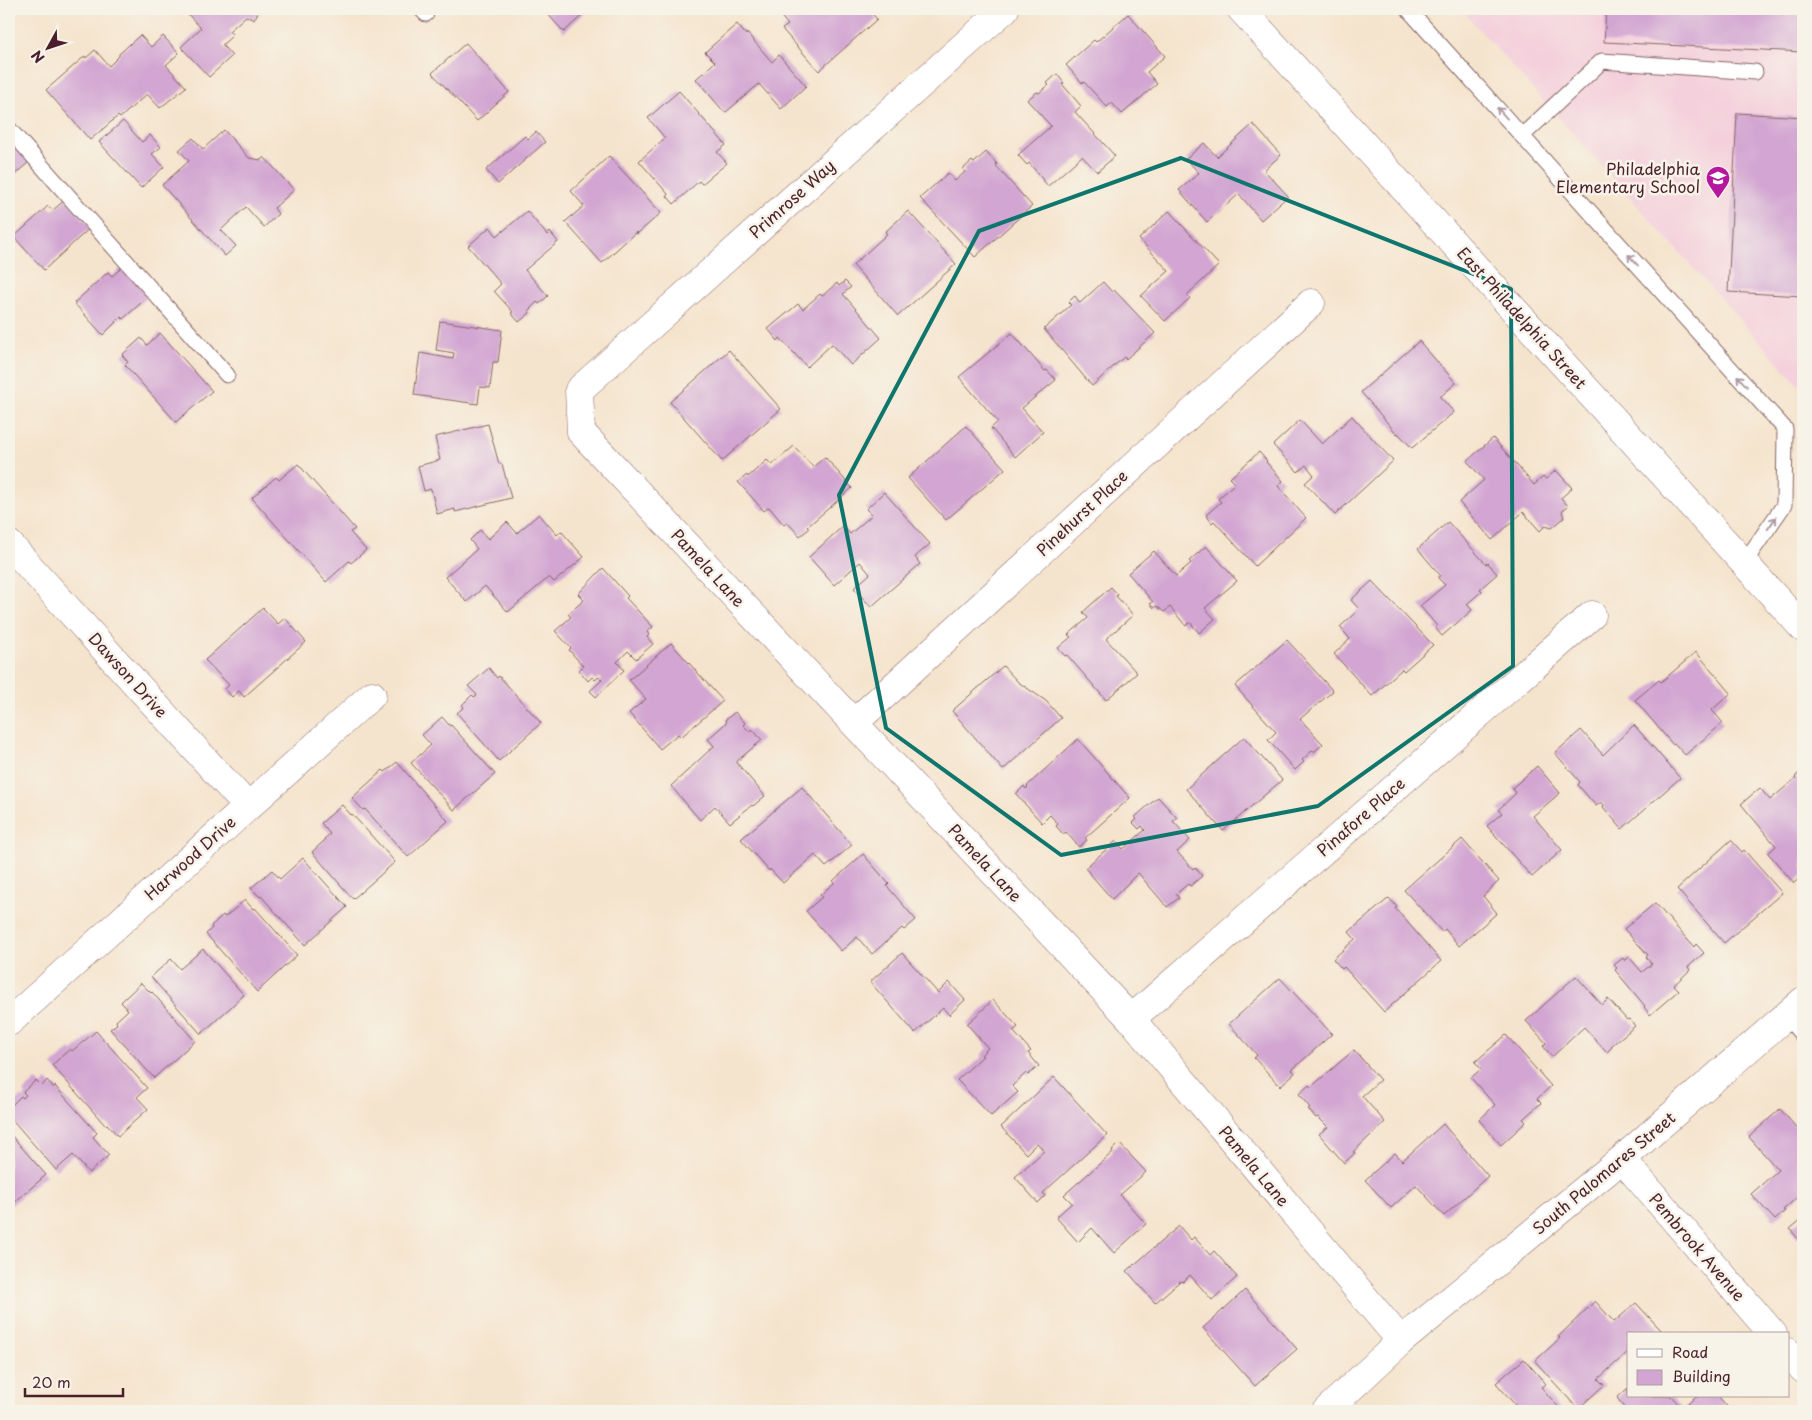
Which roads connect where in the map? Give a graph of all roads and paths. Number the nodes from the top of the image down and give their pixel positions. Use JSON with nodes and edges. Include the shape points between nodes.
{"nodes":[{"id":1,"x":1005,"y":9,"type":"edge"},
{"id":2,"x":1241,"y":9,"type":"edge"},
{"id":3,"x":1408,"y":9,"type":"edge"},
{"id":4,"x":1755,"y":72,"type":"dead end"},
{"id":5,"x":9,"y":129,"type":"edge"},
{"id":6,"x":1522,"y":136,"type":"junction"},
{"id":7,"x":1311,"y":303,"type":"dead end"},
{"id":8,"x":227,"y":375,"type":"dead end"},
{"id":9,"x":579,"y":390,"type":"joint"},
{"id":10,"x":9,"y":544,"type":"edge"},
{"id":11,"x":1744,"y":563,"type":"junction"},
{"id":12,"x":1592,"y":615,"type":"dead end"},
{"id":13,"x":1803,"y":628,"type":"edge"},
{"id":14,"x":372,"y":695,"type":"dead end"},
{"id":15,"x":854,"y":722,"type":"junction"},
{"id":16,"x":248,"y":806,"type":"junction"},
{"id":17,"x":1797,"y":1018,"type":"edge"},
{"id":18,"x":1131,"y":1019,"type":"junction"},
{"id":19,"x":9,"y":1022,"type":"edge"},
{"id":20,"x":1622,"y":1159,"type":"junction"},
{"id":21,"x":1771,"y":1332,"type":"edge"},
{"id":22,"x":1401,"y":1341,"type":"junction"},
{"id":23,"x":1790,"y":1354,"type":"edge"},
{"id":24,"x":1803,"y":1369,"type":"edge"},
{"id":25,"x":1326,"y":1411,"type":"edge"}],
"edges":[{"from":1,"to":9,"type":"street","name":"Primrose Way"},
{"from":2,"to":11,"type":"street","name":"East Philadelphia Street"},
{"from":6,"to":3,"type":"lane","one_way":true},
{"from":4,"to":6,"type":"lane","via":[[1602,62]]},
{"from":5,"to":8,"type":"lane"},
{"from":11,"to":6,"type":"lane","one_way":true,"via":[[1784,505],[1785,429]]},
{"from":7,"to":15,"type":"street","name":"Pinehurst Place"},
{"from":9,"to":15,"type":"street","name":"Pamela Lane","via":[[581,432]]},
{"from":10,"to":16,"type":"street","name":"Dawson Drive"},
{"from":11,"to":13,"type":"street","name":"East Philadelphia Street"},
{"from":12,"to":18,"type":"street","name":"Pinafore Place"},
{"from":14,"to":16,"type":"street","name":"Harwood Drive"},
{"from":15,"to":18,"type":"street","name":"Pamela Lane"},
{"from":16,"to":19,"type":"street","name":"Harwood Drive"},
{"from":17,"to":20,"type":"street","name":"South Palomares Street"},
{"from":18,"to":22,"type":"street","name":"Pamela Lane"},
{"from":20,"to":21,"type":"street","name":"Pembrook Avenue"},
{"from":20,"to":22,"type":"street","name":"South Palomares Street"},
{"from":22,"to":25,"type":"street","name":"South Palomares Street"},
{"from":23,"to":24,"type":"street"}]}
